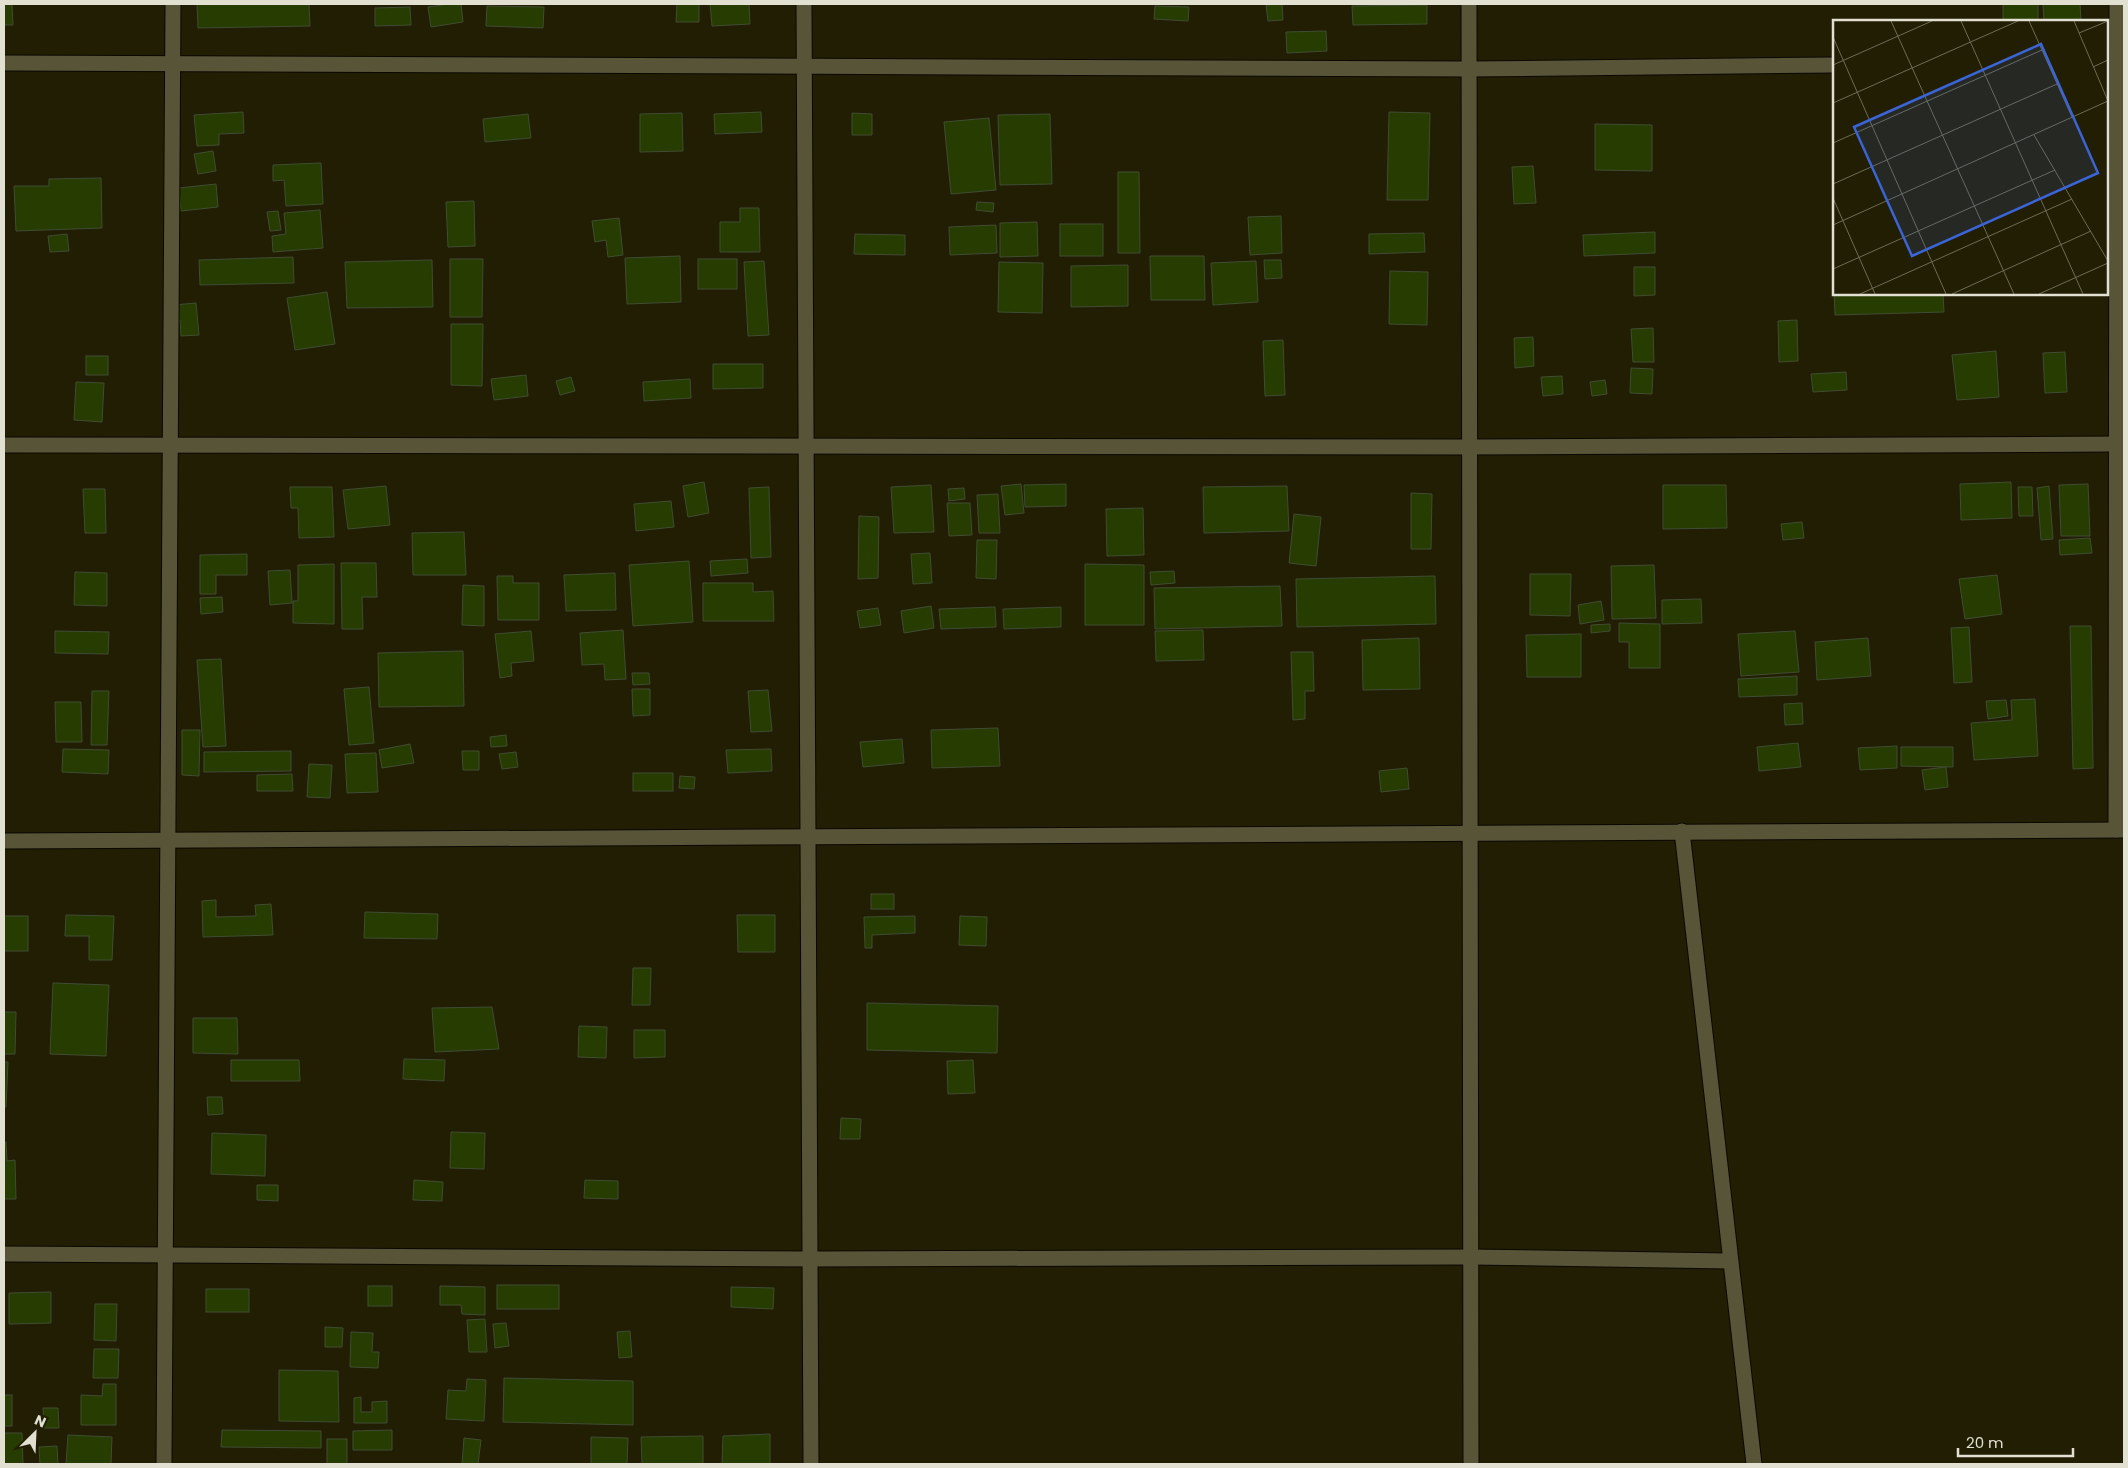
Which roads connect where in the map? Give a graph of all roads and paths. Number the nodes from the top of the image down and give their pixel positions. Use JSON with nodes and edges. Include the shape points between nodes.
{"nodes":[{"id":1,"x":173,"y":4,"type":"edge"},
{"id":2,"x":804,"y":4,"type":"edge"},
{"id":3,"x":1469,"y":4,"type":"edge"},
{"id":4,"x":2117,"y":4,"type":"edge"},
{"id":5,"x":2112,"y":62,"type":"edge"},
{"id":6,"x":4,"y":63,"type":"edge"},
{"id":7,"x":173,"y":64,"type":"junction"},
{"id":8,"x":1833,"y":65,"type":"edge"},
{"id":9,"x":804,"y":66,"type":"junction"},
{"id":10,"x":1469,"y":69,"type":"junction"},
{"id":11,"x":2117,"y":444,"type":"junction"},
{"id":12,"x":4,"y":445,"type":"edge"},
{"id":13,"x":170,"y":445,"type":"junction"},
{"id":14,"x":806,"y":446,"type":"junction"},
{"id":15,"x":1469,"y":447,"type":"junction"},
{"id":16,"x":2120,"y":830,"type":"edge"},
{"id":17,"x":1682,"y":831,"type":"junction"},
{"id":18,"x":1470,"y":833,"type":"junction"},
{"id":19,"x":808,"y":836,"type":"junction"},
{"id":20,"x":168,"y":840,"type":"junction"},
{"id":21,"x":4,"y":841,"type":"edge"},
{"id":22,"x":4,"y":1254,"type":"edge"},
{"id":23,"x":165,"y":1254,"type":"junction"},
{"id":24,"x":1470,"y":1257,"type":"junction"},
{"id":25,"x":810,"y":1258,"type":"junction"},
{"id":26,"x":1729,"y":1261,"type":"junction"},
{"id":27,"x":164,"y":1464,"type":"edge"},
{"id":28,"x":811,"y":1464,"type":"edge"},
{"id":29,"x":1471,"y":1464,"type":"edge"},
{"id":30,"x":1754,"y":1464,"type":"edge"}],
"edges":[{"from":1,"to":7,"type":"street"},
{"from":2,"to":9,"type":"street"},
{"from":3,"to":10,"type":"street"},
{"from":4,"to":5,"type":"street"},
{"from":5,"to":11,"type":"street"},
{"from":6,"to":7,"type":"street"},
{"from":7,"to":9,"type":"street"},
{"from":7,"to":13,"type":"street"},
{"from":8,"to":10,"type":"street"},
{"from":9,"to":10,"type":"street"},
{"from":9,"to":14,"type":"street"},
{"from":10,"to":15,"type":"street"},
{"from":11,"to":15,"type":"street"},
{"from":11,"to":16,"type":"street"},
{"from":12,"to":13,"type":"street"},
{"from":13,"to":14,"type":"street"},
{"from":13,"to":20,"type":"street"},
{"from":14,"to":15,"type":"street"},
{"from":14,"to":19,"type":"street"},
{"from":15,"to":18,"type":"street"},
{"from":16,"to":17,"type":"street"},
{"from":17,"to":18,"type":"street"},
{"from":17,"to":26,"type":"street"},
{"from":18,"to":19,"type":"street"},
{"from":18,"to":24,"type":"street"},
{"from":19,"to":20,"type":"street"},
{"from":19,"to":25,"type":"street"},
{"from":20,"to":21,"type":"street"},
{"from":20,"to":23,"type":"street"},
{"from":22,"to":23,"type":"street"},
{"from":23,"to":25,"type":"street"},
{"from":23,"to":27,"type":"street"},
{"from":24,"to":25,"type":"street"},
{"from":24,"to":26,"type":"street"},
{"from":24,"to":29,"type":"street"},
{"from":25,"to":28,"type":"street"},
{"from":26,"to":30,"type":"street"}]}
